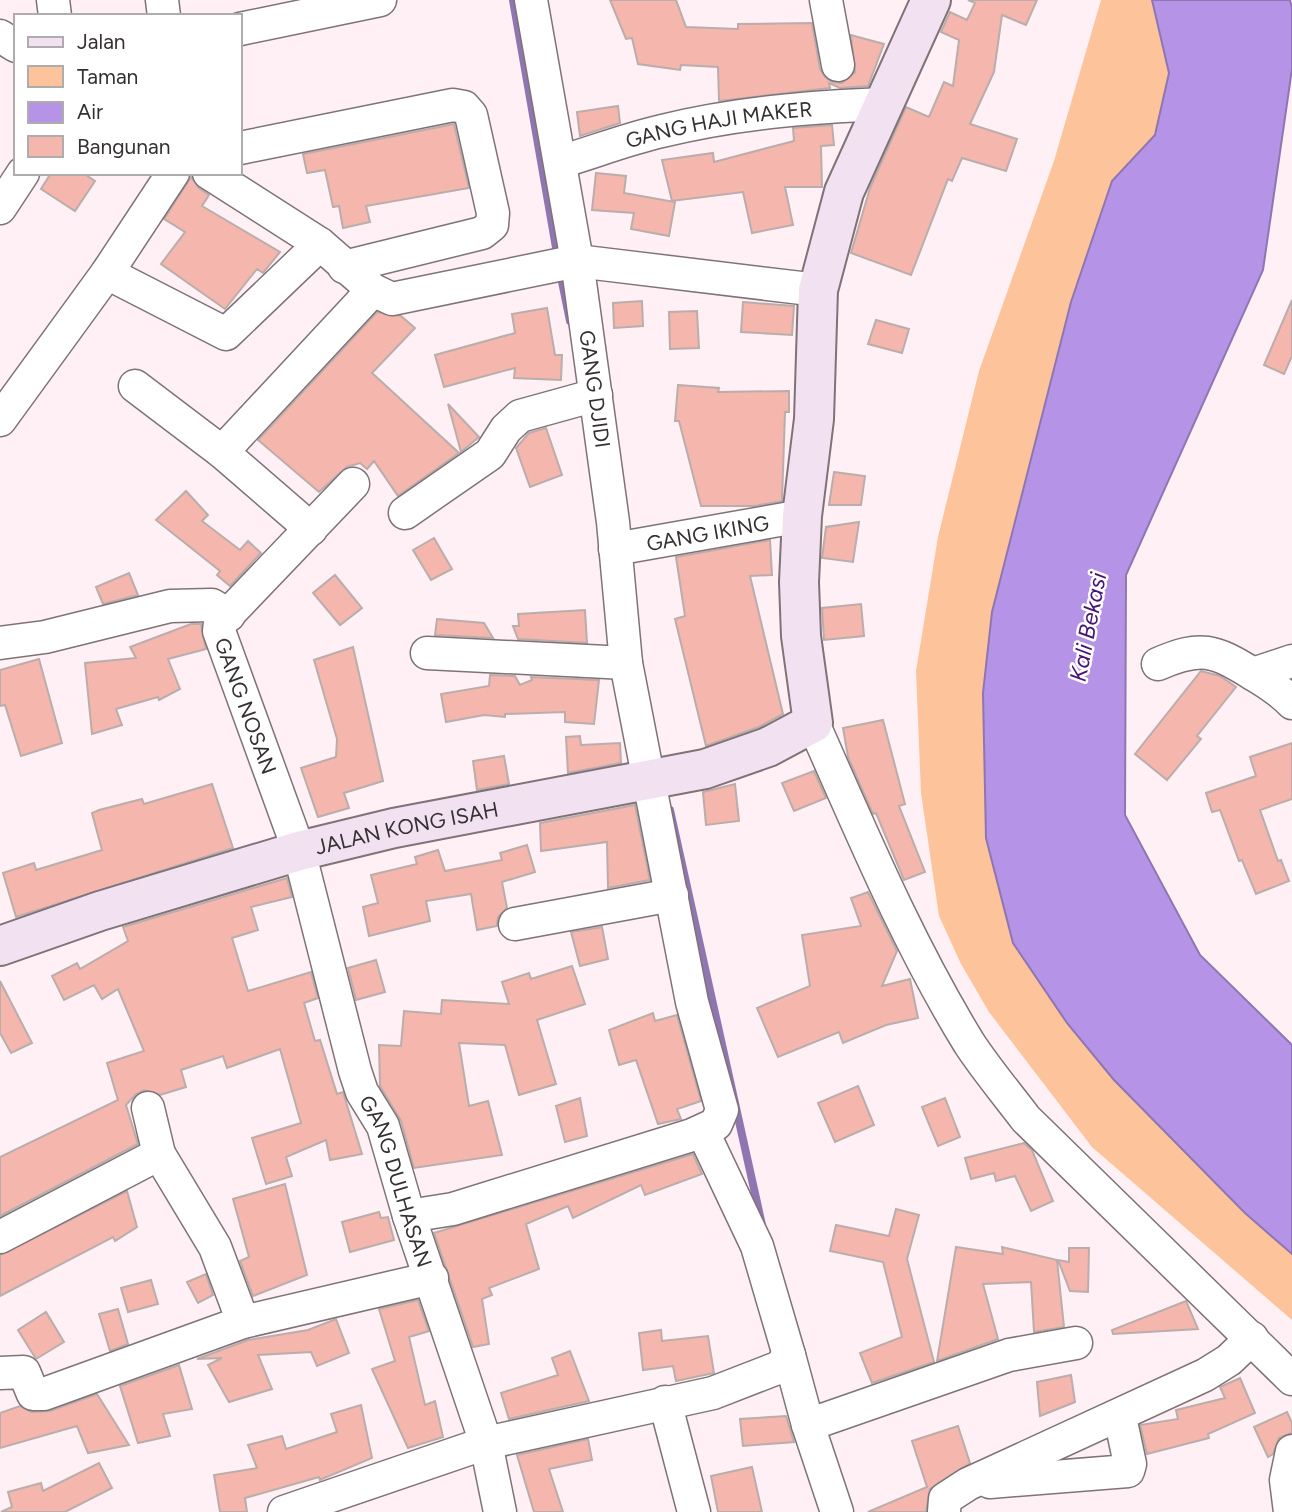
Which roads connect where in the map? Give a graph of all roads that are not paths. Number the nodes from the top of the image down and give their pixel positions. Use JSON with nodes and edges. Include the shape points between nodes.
{"nodes":[{"id":1,"x":380,"y":0,"type":"edge"},
{"id":2,"x":531,"y":0,"type":"edge"},
{"id":3,"x":826,"y":0,"type":"edge"},
{"id":4,"x":932,"y":0,"type":"edge"},
{"id":5,"x":284,"y":10,"type":"edge"},
{"id":6,"x":242,"y":28,"type":"edge"},
{"id":7,"x":838,"y":65,"type":"dead end"},
{"id":8,"x":884,"y":104,"type":"junction"},
{"id":9,"x":242,"y":148,"type":"edge"},
{"id":10,"x":560,"y":162,"type":"junction"},
{"id":11,"x":22,"y":175,"type":"edge"},
{"id":12,"x":172,"y":175,"type":"edge"},
{"id":13,"x":212,"y":175,"type":"edge"},
{"id":14,"x":0,"y":208,"type":"edge"},
{"id":15,"x":320,"y":244,"type":"junction"},
{"id":16,"x":577,"y":261,"type":"junction"},
{"id":17,"x":344,"y":267,"type":"junction"},
{"id":18,"x":107,"y":273,"type":"junction"},
{"id":19,"x":373,"y":290,"type":"junction"},
{"id":20,"x":818,"y":290,"type":"junction"},
{"id":21,"x":135,"y":386,"type":"dead end"},
{"id":22,"x":596,"y":395,"type":"junction"},
{"id":23,"x":0,"y":420,"type":"edge"},
{"id":24,"x":222,"y":452,"type":"junction"},
{"id":25,"x":353,"y":484,"type":"dead end"},
{"id":26,"x":405,"y":513,"type":"dead end"},
{"id":27,"x":802,"y":516,"type":"junction"},
{"id":28,"x":312,"y":529,"type":"junction"},
{"id":29,"x":615,"y":550,"type":"junction"},
{"id":30,"x":229,"y":615,"type":"junction"},
{"id":31,"x":0,"y":643,"type":"edge"},
{"id":32,"x":427,"y":653,"type":"dead end"},
{"id":33,"x":1292,"y":661,"type":"edge"},
{"id":34,"x":626,"y":663,"type":"junction"},
{"id":35,"x":1158,"y":664,"type":"dead end"},
{"id":36,"x":1253,"y":674,"type":"junction"},
{"id":37,"x":1292,"y":702,"type":"edge"},
{"id":38,"x":813,"y":723,"type":"junction"},
{"id":39,"x":657,"y":779,"type":"junction"},
{"id":40,"x":299,"y":851,"type":"junction"},
{"id":41,"x":672,"y":895,"type":"junction"},
{"id":42,"x":514,"y":924,"type":"dead end"},
{"id":43,"x":0,"y":946,"type":"edge"},
{"id":44,"x":148,"y":1108,"type":"dead end"},
{"id":45,"x":702,"y":1132,"type":"junction"},
{"id":46,"x":159,"y":1154,"type":"junction"},
{"id":47,"x":410,"y":1216,"type":"junction"},
{"id":48,"x":0,"y":1237,"type":"edge"},
{"id":49,"x":432,"y":1278,"type":"junction"},
{"id":50,"x":243,"y":1322,"type":"junction"},
{"id":51,"x":1252,"y":1338,"type":"junction"},
{"id":52,"x":1076,"y":1343,"type":"dead end"},
{"id":53,"x":789,"y":1367,"type":"junction"},
{"id":54,"x":0,"y":1373,"type":"edge"},
{"id":55,"x":1292,"y":1379,"type":"edge"},
{"id":56,"x":665,"y":1402,"type":"junction"},
{"id":57,"x":1121,"y":1417,"type":"junction"},
{"id":58,"x":808,"y":1425,"type":"junction"},
{"id":59,"x":486,"y":1443,"type":"junction"},
{"id":60,"x":1292,"y":1451,"type":"edge"},
{"id":61,"x":968,"y":1484,"type":"junction"},
{"id":62,"x":284,"y":1512,"type":"edge"},
{"id":63,"x":500,"y":1512,"type":"edge"},
{"id":64,"x":694,"y":1512,"type":"edge"},
{"id":65,"x":837,"y":1512,"type":"edge"},
{"id":66,"x":944,"y":1512,"type":"edge"},
{"id":67,"x":1290,"y":1512,"type":"edge"}],
"edges":[{"from":1,"to":5,"type":"street"},
{"from":2,"to":10,"type":"street","name":"GANG DJIDI"},
{"from":3,"to":7,"type":"street"},
{"from":4,"to":8,"type":"street"},
{"from":5,"to":6,"type":"street"},
{"from":8,"to":10,"type":"street","name":"GANG HAJI MAKER","via":[[805,107],[731,117],[660,131]]},
{"from":8,"to":20,"type":"street","via":[[844,192]]},
{"from":9,"to":17,"type":"street","via":[[453,105],[464,107],[471,115],[492,225],[482,233]]},
{"from":10,"to":16,"type":"street","name":"GANG DJIDI"},
{"from":11,"to":14,"type":"street"},
{"from":12,"to":18,"type":"street"},
{"from":13,"to":15,"type":"street"},
{"from":15,"to":17,"type":"street"},
{"from":15,"to":18,"type":"street","via":[[226,334]]},
{"from":16,"to":19,"type":"street","via":[[406,298],[392,299]]},
{"from":16,"to":20,"type":"street"},
{"from":16,"to":22,"type":"street","name":"GANG DJIDI"},
{"from":17,"to":19,"type":"street"},
{"from":18,"to":23,"type":"street"},
{"from":19,"to":24,"type":"street"},
{"from":20,"to":27,"type":"street","via":[[814,419]]},
{"from":21,"to":24,"type":"street"},
{"from":22,"to":26,"type":"street","via":[[520,416],[490,454]]},
{"from":22,"to":29,"type":"street","name":"GANG DJIDI"},
{"from":24,"to":28,"type":"street"},
{"from":25,"to":28,"type":"street","name":"GANG NOSAN"},
{"from":27,"to":29,"type":"street","name":"GANG IKING"},
{"from":27,"to":38,"type":"street","via":[[801,636]]},
{"from":28,"to":30,"type":"street","name":"GANG NOSAN"},
{"from":29,"to":34,"type":"street","name":"GANG DJIDI"},
{"from":30,"to":31,"type":"street","via":[[212,605],[170,606],[45,637]]},
{"from":30,"to":40,"type":"street","name":"GANG NOSAN","via":[[219,631]]},
{"from":32,"to":34,"type":"street"},
{"from":33,"to":36,"type":"street"},
{"from":34,"to":39,"type":"street","name":"GANG DJIDI"},
{"from":35,"to":36,"type":"street","via":[[1185,652],[1210,651]]},
{"from":36,"to":37,"type":"street"},
{"from":38,"to":39,"type":"street","name":"JALAN KONG ISAH","via":[[768,747],[705,769]]},
{"from":38,"to":51,"type":"street","via":[[920,954],[983,1062],[1026,1119]]},
{"from":39,"to":40,"type":"street","name":"JALAN KONG ISAH","via":[[394,828]]},
{"from":39,"to":41,"type":"street","name":"GANG DJIDI"},
{"from":40,"to":43,"type":"street","name":"JALAN KONG ISAH"},
{"from":40,"to":47,"type":"street","name":"GANG DULHASAN","via":[[355,1071],[383,1126]]},
{"from":41,"to":42,"type":"street"},
{"from":41,"to":45,"type":"street","name":"GANG DJIDI","via":[[692,1002],[722,1110],[716,1124]]},
{"from":44,"to":46,"type":"street"},
{"from":45,"to":47,"type":"street","via":[[453,1209]]},
{"from":45,"to":53,"type":"street","via":[[757,1246]]},
{"from":46,"to":48,"type":"street"},
{"from":46,"to":50,"type":"street","via":[[215,1247]]},
{"from":47,"to":49,"type":"street","name":"GANG DULHASAN"},
{"from":49,"to":50,"type":"street"},
{"from":49,"to":59,"type":"street","name":"GANG DULHASAN"},
{"from":50,"to":54,"type":"street","via":[[44,1394],[33,1394],[24,1372]]},
{"from":51,"to":55,"type":"street"},
{"from":51,"to":57,"type":"street","via":[[1205,1375]]},
{"from":52,"to":58,"type":"street","via":[[1009,1355]]},
{"from":53,"to":56,"type":"street","via":[[713,1393]]},
{"from":53,"to":58,"type":"street"},
{"from":56,"to":59,"type":"street"},
{"from":56,"to":64,"type":"street"},
{"from":57,"to":61,"type":"street"},
{"from":57,"to":61,"type":"street","via":[[1128,1471]]},
{"from":58,"to":65,"type":"street"},
{"from":59,"to":62,"type":"street"},
{"from":59,"to":63,"type":"street","name":"GANG DULHASAN"},
{"from":60,"to":67,"type":"street","via":[[1286,1480]]},
{"from":61,"to":66,"type":"street","via":[[945,1499]]}]}
